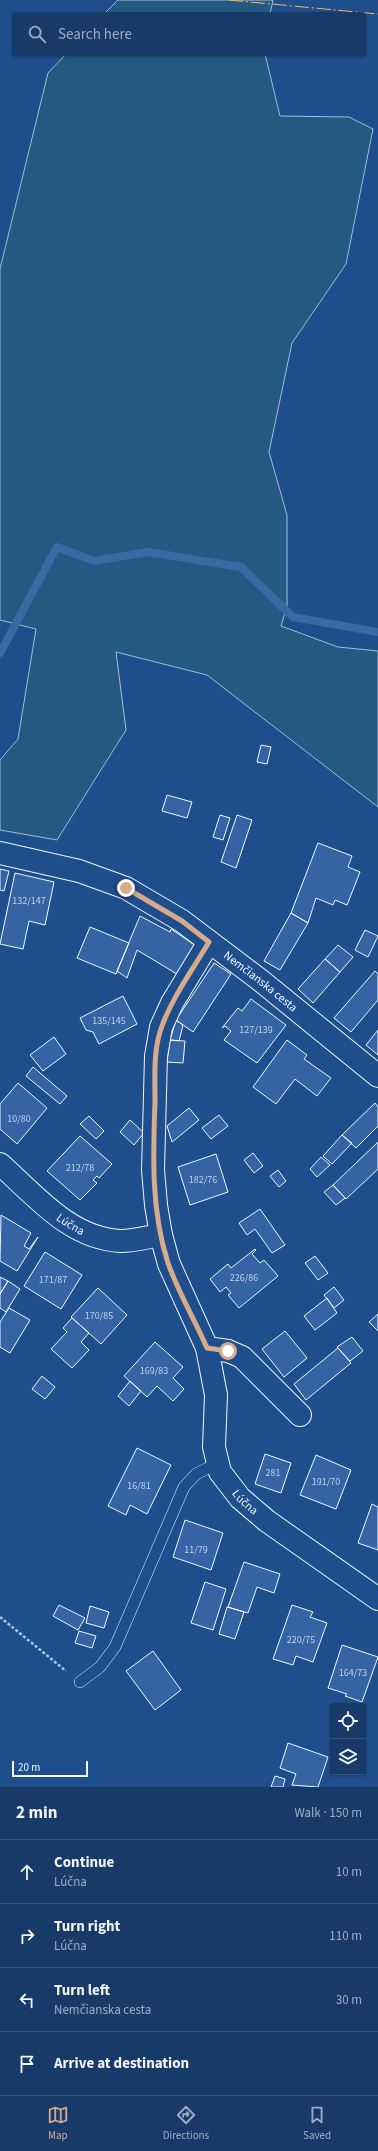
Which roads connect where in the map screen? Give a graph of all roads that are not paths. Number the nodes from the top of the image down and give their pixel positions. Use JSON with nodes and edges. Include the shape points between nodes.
{"nodes":[{"id":1,"x":0,"y":853,"type":"edge"},
{"id":2,"x":209,"y":942,"type":"junction"},
{"id":3,"x":378,"y":1076,"type":"edge"},
{"id":4,"x":0,"y":1164,"type":"edge"},
{"id":5,"x":161,"y":1236,"type":"junction"},
{"id":6,"x":207,"y":1348,"type":"junction"},
{"id":7,"x":300,"y":1415,"type":"dead end"},
{"id":8,"x":218,"y":1463,"type":"junction"},
{"id":9,"x":378,"y":1599,"type":"edge"},
{"id":10,"x":80,"y":1682,"type":"road end"}],
"edges":[{"from":1,"to":2,"type":"street","name":"Nemčianska cesta","via":[[79,871],[126,888],[182,921]]},
{"from":2,"to":3,"type":"street","name":"Nemčianska cesta"},
{"from":2,"to":5,"type":"street","name":"Lúčna","via":[[172,1003],[161,1027],[156,1056],[153,1170]]},
{"from":4,"to":5,"type":"street","name":"Lúčna","via":[[67,1224],[92,1236],[122,1241]]},
{"from":5,"to":6,"type":"street","name":"Lúčna","via":[[169,1264]]},
{"from":6,"to":7,"type":"street","via":[[228,1351],[242,1357]]},
{"from":6,"to":8,"type":"street","name":"Lúčna","via":[[216,1396],[214,1447]]},
{"from":8,"to":9,"type":"street","name":"Lúčna","via":[[220,1472],[240,1498],[267,1521]]},
{"from":8,"to":10,"type":"lane","via":[[196,1474],[184,1487],[115,1647],[100,1666]]}]}
